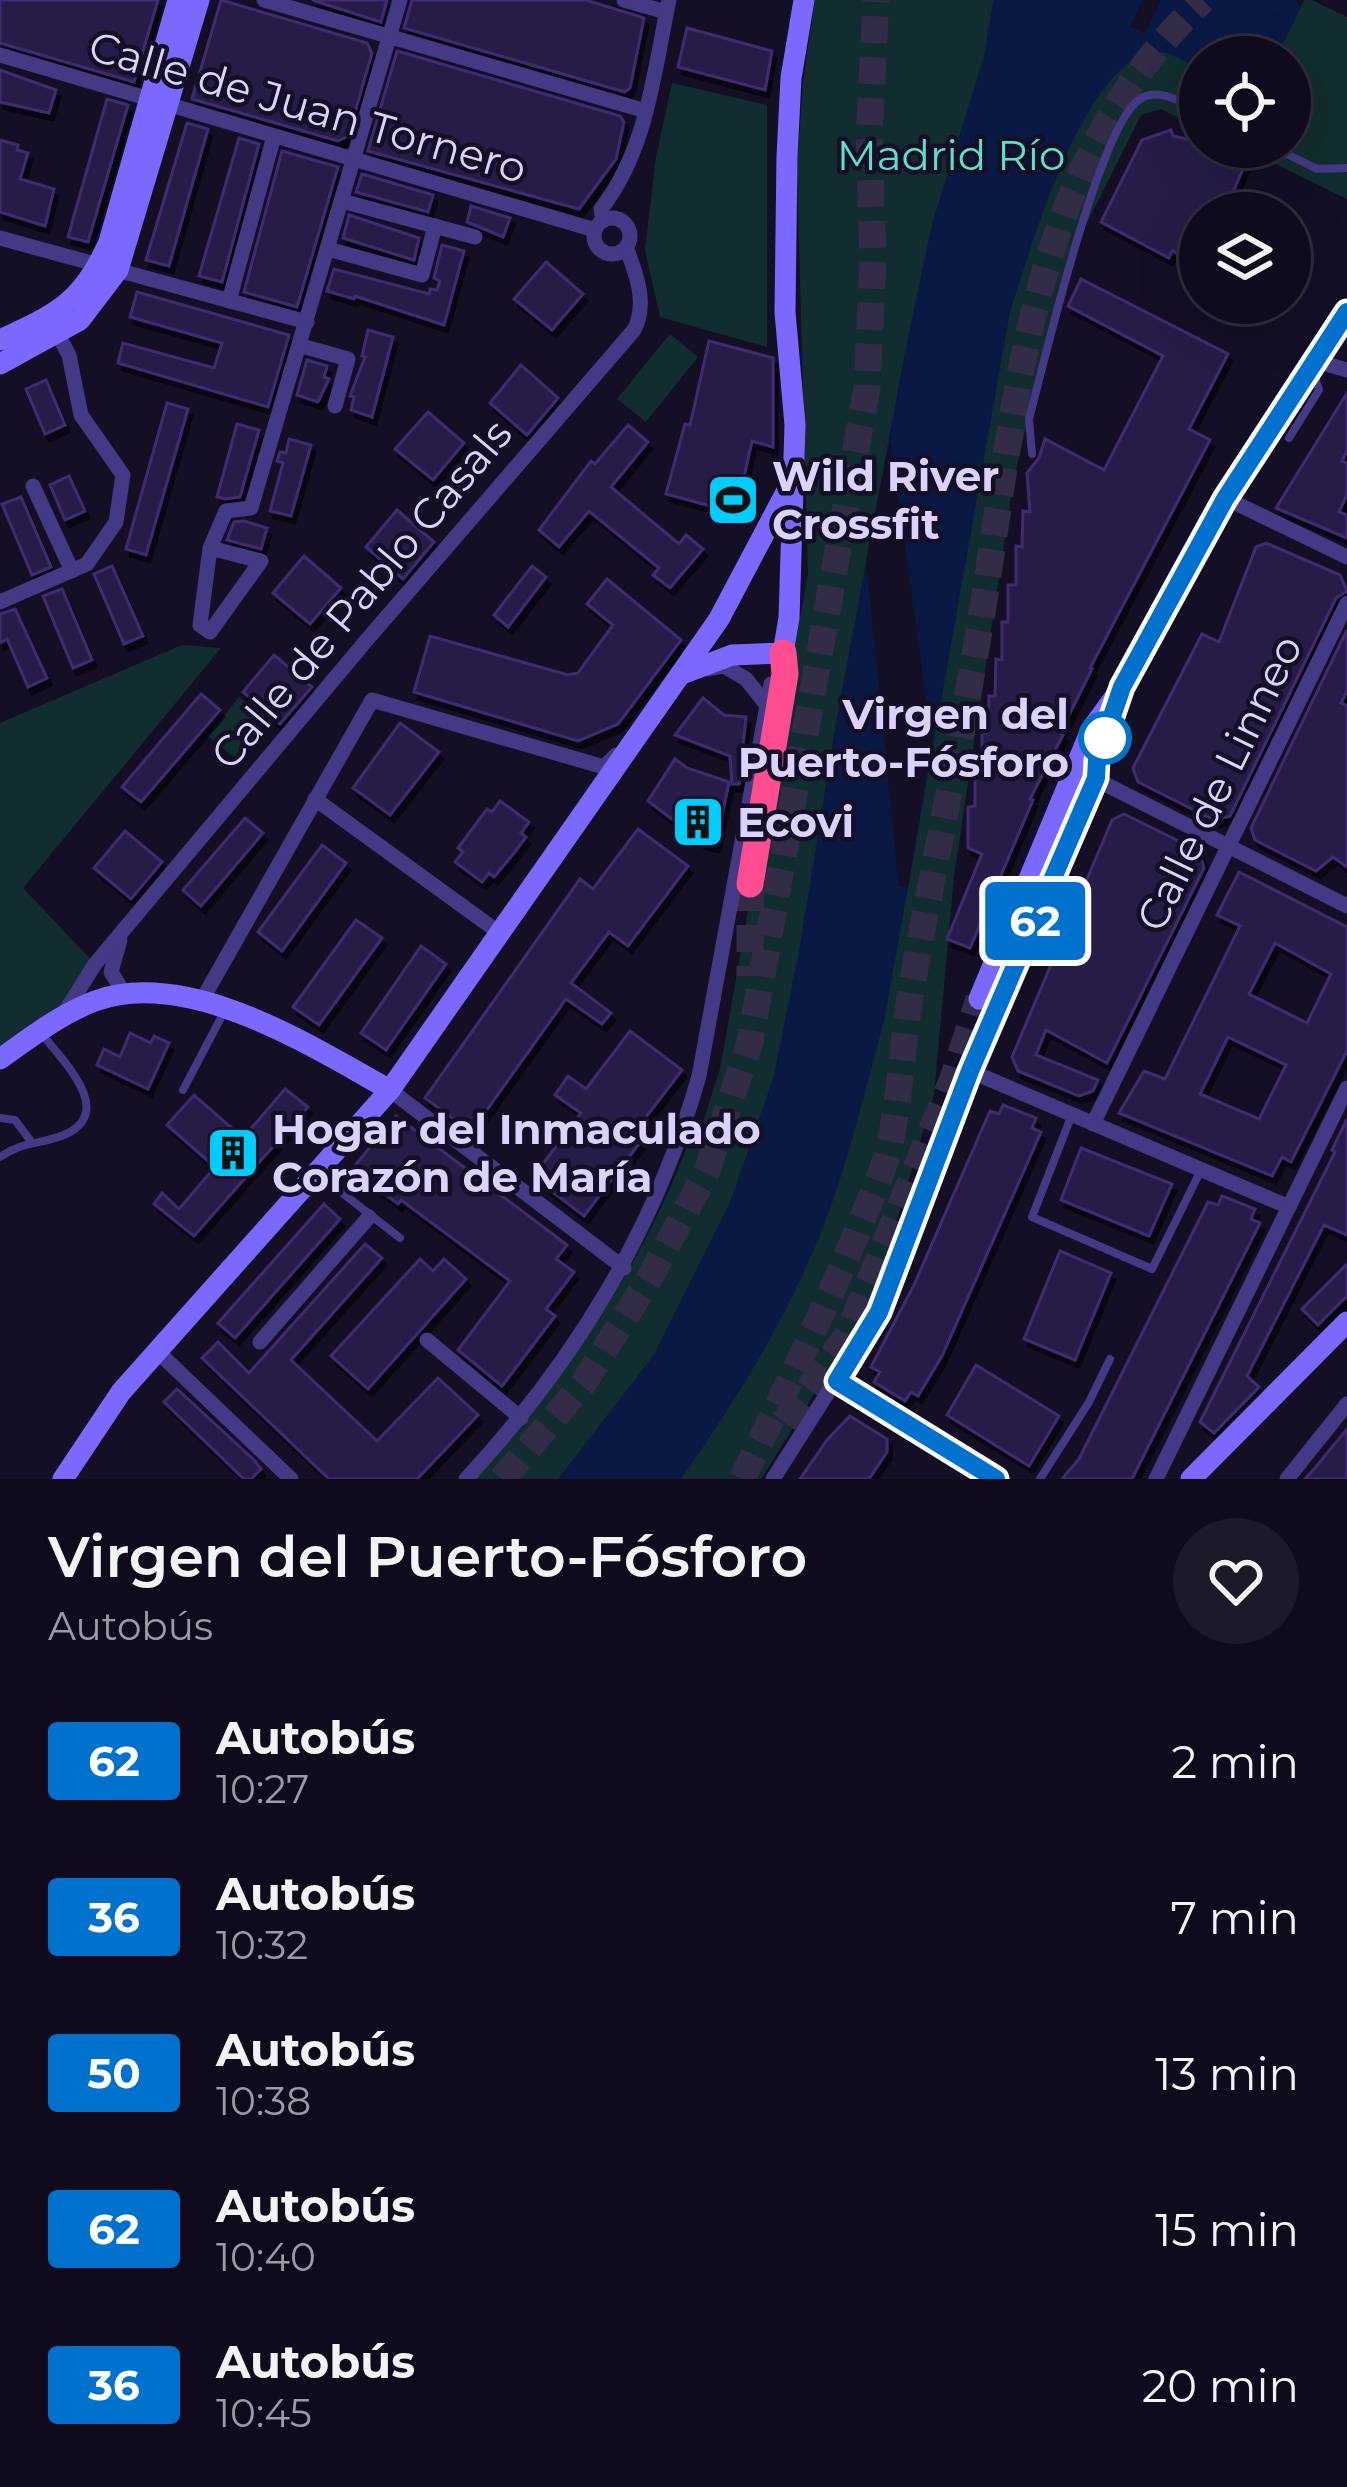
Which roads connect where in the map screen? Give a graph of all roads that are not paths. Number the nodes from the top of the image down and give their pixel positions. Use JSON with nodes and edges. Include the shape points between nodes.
{"nodes":[{"id":1,"x":178,"y":0,"type":"edge"},
{"id":2,"x":199,"y":0,"type":"edge"},
{"id":3,"x":265,"y":0,"type":"edge"},
{"id":4,"x":400,"y":0,"type":"edge"},
{"id":5,"x":624,"y":0,"type":"edge"},
{"id":6,"x":804,"y":0,"type":"edge"},
{"id":7,"x":668,"y":6,"type":"edge"},
{"id":8,"x":389,"y":37,"type":"junction"},
{"id":9,"x":0,"y":55,"type":"edge"},
{"id":10,"x":1179,"y":100,"type":"edge"},
{"id":11,"x":159,"y":103,"type":"junction"},
{"id":12,"x":646,"y":111,"type":"junction"},
{"id":13,"x":274,"y":136,"type":"junction"},
{"id":14,"x":353,"y":158,"type":"junction"},
{"id":15,"x":1311,"y":166,"type":"edge"},
{"id":16,"x":1347,"y":168,"type":"edge"},
{"id":17,"x":342,"y":201,"type":"junction"},
{"id":18,"x":435,"y":226,"type":"junction"},
{"id":19,"x":599,"y":226,"type":"junction"},
{"id":20,"x":475,"y":237,"type":"dead end"},
{"id":21,"x":0,"y":238,"type":"edge"},
{"id":22,"x":328,"y":249,"type":"junction"},
{"id":23,"x":621,"y":250,"type":"junction"},
{"id":24,"x":109,"y":268,"type":"junction"},
{"id":25,"x":229,"y":301,"type":"junction"},
{"id":26,"x":1347,"y":311,"type":"edge"},
{"id":27,"x":307,"y":322,"type":"junction"},
{"id":28,"x":57,"y":333,"type":"junction"},
{"id":29,"x":0,"y":340,"type":"edge"},
{"id":30,"x":302,"y":346,"type":"junction"},
{"id":31,"x":0,"y":364,"type":"edge"},
{"id":32,"x":1314,"y":364,"type":"junction"},
{"id":33,"x":1347,"y":370,"type":"edge"},
{"id":34,"x":335,"y":406,"type":"dead end"},
{"id":35,"x":1289,"y":438,"type":"dead end"},
{"id":36,"x":1032,"y":454,"type":"dead end"},
{"id":37,"x":792,"y":481,"type":"junction"},
{"id":38,"x":33,"y":486,"type":"dead end"},
{"id":39,"x":1225,"y":499,"type":"junction"},
{"id":40,"x":210,"y":548,"type":"junction"},
{"id":41,"x":1347,"y":557,"type":"edge"},
{"id":42,"x":80,"y":568,"type":"junction"},
{"id":43,"x":0,"y":602,"type":"edge"},
{"id":44,"x":1347,"y":603,"type":"edge"},
{"id":45,"x":783,"y":653,"type":"junction"},
{"id":46,"x":682,"y":674,"type":"junction"},
{"id":47,"x":1122,"y":687,"type":"junction"},
{"id":48,"x":766,"y":704,"type":"junction"},
{"id":49,"x":649,"y":724,"type":"junction"},
{"id":50,"x":1096,"y":778,"type":"junction"},
{"id":51,"x":315,"y":799,"type":"junction"},
{"id":52,"x":1228,"y":845,"type":"junction"},
{"id":53,"x":750,"y":884,"type":"tunnel mouth"},
{"id":54,"x":1347,"y":906,"type":"edge"},
{"id":55,"x":127,"y":926,"type":"junction"},
{"id":56,"x":501,"y":934,"type":"junction"},
{"id":57,"x":111,"y":972,"type":"junction"},
{"id":58,"x":91,"y":974,"type":"junction"},
{"id":59,"x":124,"y":993,"type":"junction"},
{"id":60,"x":979,"y":999,"type":"tunnel mouth"},
{"id":61,"x":97,"y":1000,"type":"junction"},
{"id":62,"x":202,"y":1000,"type":"junction"},
{"id":63,"x":225,"y":1009,"type":"junction"},
{"id":64,"x":64,"y":1015,"type":"junction"},
{"id":65,"x":40,"y":1031,"type":"junction"},
{"id":66,"x":0,"y":1059,"type":"edge"},
{"id":67,"x":970,"y":1071,"type":"junction"},
{"id":68,"x":1347,"y":1088,"type":"edge"},
{"id":69,"x":183,"y":1090,"type":"dead end"},
{"id":70,"x":390,"y":1090,"type":"junction"},
{"id":71,"x":1072,"y":1116,"type":"junction"},
{"id":72,"x":0,"y":1118,"type":"edge"},
{"id":73,"x":1093,"y":1124,"type":"junction"},
{"id":74,"x":30,"y":1140,"type":"junction"},
{"id":75,"x":0,"y":1156,"type":"edge"},
{"id":76,"x":1201,"y":1170,"type":"junction"},
{"id":77,"x":316,"y":1173,"type":"junction"},
{"id":78,"x":1289,"y":1207,"type":"junction"},
{"id":79,"x":369,"y":1217,"type":"junction"},
{"id":80,"x":400,"y":1238,"type":"dead end"},
{"id":81,"x":623,"y":1268,"type":"junction"},
{"id":82,"x":1347,"y":1322,"type":"edge"},
{"id":83,"x":428,"y":1340,"type":"dead end"},
{"id":84,"x":260,"y":1342,"type":"dead end"},
{"id":85,"x":157,"y":1352,"type":"junction"},
{"id":86,"x":1110,"y":1359,"type":"dead end"},
{"id":87,"x":837,"y":1381,"type":"junction"},
{"id":88,"x":1347,"y":1404,"type":"edge"},
{"id":89,"x":520,"y":1418,"type":"junction"},
{"id":90,"x":63,"y":1479,"type":"edge"},
{"id":91,"x":292,"y":1479,"type":"edge"},
{"id":92,"x":466,"y":1479,"type":"edge"},
{"id":93,"x":772,"y":1479,"type":"edge"},
{"id":94,"x":996,"y":1479,"type":"edge"},
{"id":95,"x":1040,"y":1479,"type":"edge"},
{"id":96,"x":1156,"y":1479,"type":"edge"},
{"id":97,"x":1191,"y":1479,"type":"edge"},
{"id":98,"x":1287,"y":1479,"type":"edge"}],
"edges":[{"from":1,"to":11,"type":"street"},
{"from":2,"to":11,"type":"street"},
{"from":3,"to":8,"type":"street"},
{"from":4,"to":8,"type":"street"},
{"from":5,"to":7,"type":"street"},
{"from":6,"to":37,"type":"street","via":[[787,156]]},
{"from":7,"to":12,"type":"street"},
{"from":8,"to":12,"type":"street"},
{"from":8,"to":14,"type":"street"},
{"from":9,"to":11,"type":"street","name":"Calle de Juan Tornero"},
{"from":10,"to":36,"type":"lane","via":[[1142,97],[1106,154],[1029,419]]},
{"from":11,"to":13,"type":"street","name":"Calle de Juan Tornero"},
{"from":11,"to":24,"type":"street"},
{"from":12,"to":19,"type":"street"},
{"from":13,"to":14,"type":"street","name":"Calle de Juan Tornero"},
{"from":13,"to":25,"type":"street"},
{"from":14,"to":17,"type":"street"},
{"from":14,"to":19,"type":"street","name":"Calle de Juan Tornero"},
{"from":15,"to":16,"type":"lane"},
{"from":17,"to":18,"type":"street"},
{"from":17,"to":22,"type":"street"},
{"from":18,"to":20,"type":"street"},
{"from":18,"to":22,"type":"street","via":[[422,275]]},
{"from":19,"to":23,"type":"street","via":[[599,248]]},
{"from":19,"to":23,"type":"street","via":[[624,222],[630,237]]},
{"from":21,"to":24,"type":"street"},
{"from":22,"to":27,"type":"street"},
{"from":23,"to":55,"type":"street","name":"Calle de Pablo Casals","via":[[640,304],[634,330]]},
{"from":24,"to":25,"type":"street"},
{"from":24,"to":28,"type":"street","via":[[80,320]]},
{"from":24,"to":29,"type":"street","via":[[58,314]]},
{"from":25,"to":27,"type":"street"},
{"from":26,"to":32,"type":"street"},
{"from":27,"to":30,"type":"street"},
{"from":28,"to":31,"type":"street"},
{"from":28,"to":42,"type":"street","via":[[81,415],[124,475],[116,522]]},
{"from":30,"to":34,"type":"street","via":[[348,359]]},
{"from":30,"to":40,"type":"street","via":[[251,508],[226,511]]},
{"from":32,"to":33,"type":"street"},
{"from":32,"to":35,"type":"lane","via":[[1319,390]]},
{"from":32,"to":39,"type":"street"},
{"from":37,"to":45,"type":"street"},
{"from":37,"to":46,"type":"street"},
{"from":38,"to":42,"type":"street"},
{"from":39,"to":41,"type":"street"},
{"from":39,"to":47,"type":"street"},
{"from":40,"to":40,"type":"street","via":[[261,562],[210,632],[200,625]]},
{"from":42,"to":43,"type":"street"},
{"from":44,"to":52,"type":"street","name":"Calle de Linneo"},
{"from":45,"to":46,"type":"street","via":[[732,655]]},
{"from":45,"to":48,"type":"street"},
{"from":45,"to":53,"type":"highway"},
{"from":46,"to":48,"type":"street","via":[[724,666]]},
{"from":46,"to":49,"type":"street"},
{"from":47,"to":50,"type":"street"},
{"from":47,"to":60,"type":"street","via":[[1091,730]]},
{"from":48,"to":81,"type":"street","via":[[699,1076],[660,1194]]},
{"from":49,"to":51,"type":"street","via":[[604,767],[371,700]]},
{"from":49,"to":56,"type":"street"},
{"from":50,"to":52,"type":"street"},
{"from":50,"to":67,"type":"street"},
{"from":51,"to":56,"type":"street"},
{"from":51,"to":62,"type":"street"},
{"from":52,"to":54,"type":"street"},
{"from":52,"to":73,"type":"street","name":"Calle de Linneo"},
{"from":55,"to":57,"type":"street","name":"Calle de Pablo Casals"},
{"from":55,"to":58,"type":"street","name":"Calle de Pablo Casals"},
{"from":56,"to":70,"type":"street"},
{"from":57,"to":59,"type":"street"},
{"from":57,"to":61,"type":"street","name":"Calle de Pablo Casals"},
{"from":58,"to":61,"type":"street"},
{"from":58,"to":64,"type":"street","name":"Calle de Pablo Casals"},
{"from":59,"to":61,"type":"street"},
{"from":59,"to":62,"type":"street"},
{"from":61,"to":64,"type":"street"},
{"from":62,"to":63,"type":"street"},
{"from":63,"to":69,"type":"lane"},
{"from":63,"to":70,"type":"street"},
{"from":64,"to":65,"type":"street"},
{"from":65,"to":66,"type":"street"},
{"from":65,"to":74,"type":"lane","via":[[89,1102],[78,1126]]},
{"from":67,"to":71,"type":"street"},
{"from":67,"to":87,"type":"street","via":[[879,1312]]},
{"from":68,"to":78,"type":"street"},
{"from":70,"to":77,"type":"street"},
{"from":70,"to":81,"type":"street"},
{"from":71,"to":73,"type":"street"},
{"from":71,"to":76,"type":"lane","via":[[1032,1217],[1152,1269]]},
{"from":72,"to":74,"type":"lane","via":[[15,1120]]},
{"from":73,"to":76,"type":"street"},
{"from":74,"to":75,"type":"lane"},
{"from":76,"to":78,"type":"street"},
{"from":77,"to":79,"type":"lane"},
{"from":77,"to":85,"type":"street"},
{"from":78,"to":96,"type":"street"},
{"from":79,"to":80,"type":"lane"},
{"from":79,"to":84,"type":"street"},
{"from":81,"to":89,"type":"street"},
{"from":82,"to":97,"type":"street"},
{"from":83,"to":89,"type":"street"},
{"from":85,"to":90,"type":"street"},
{"from":85,"to":91,"type":"street"},
{"from":86,"to":95,"type":"lane"},
{"from":87,"to":93,"type":"street"},
{"from":87,"to":94,"type":"street"},
{"from":88,"to":98,"type":"street"},
{"from":89,"to":92,"type":"street"}]}
